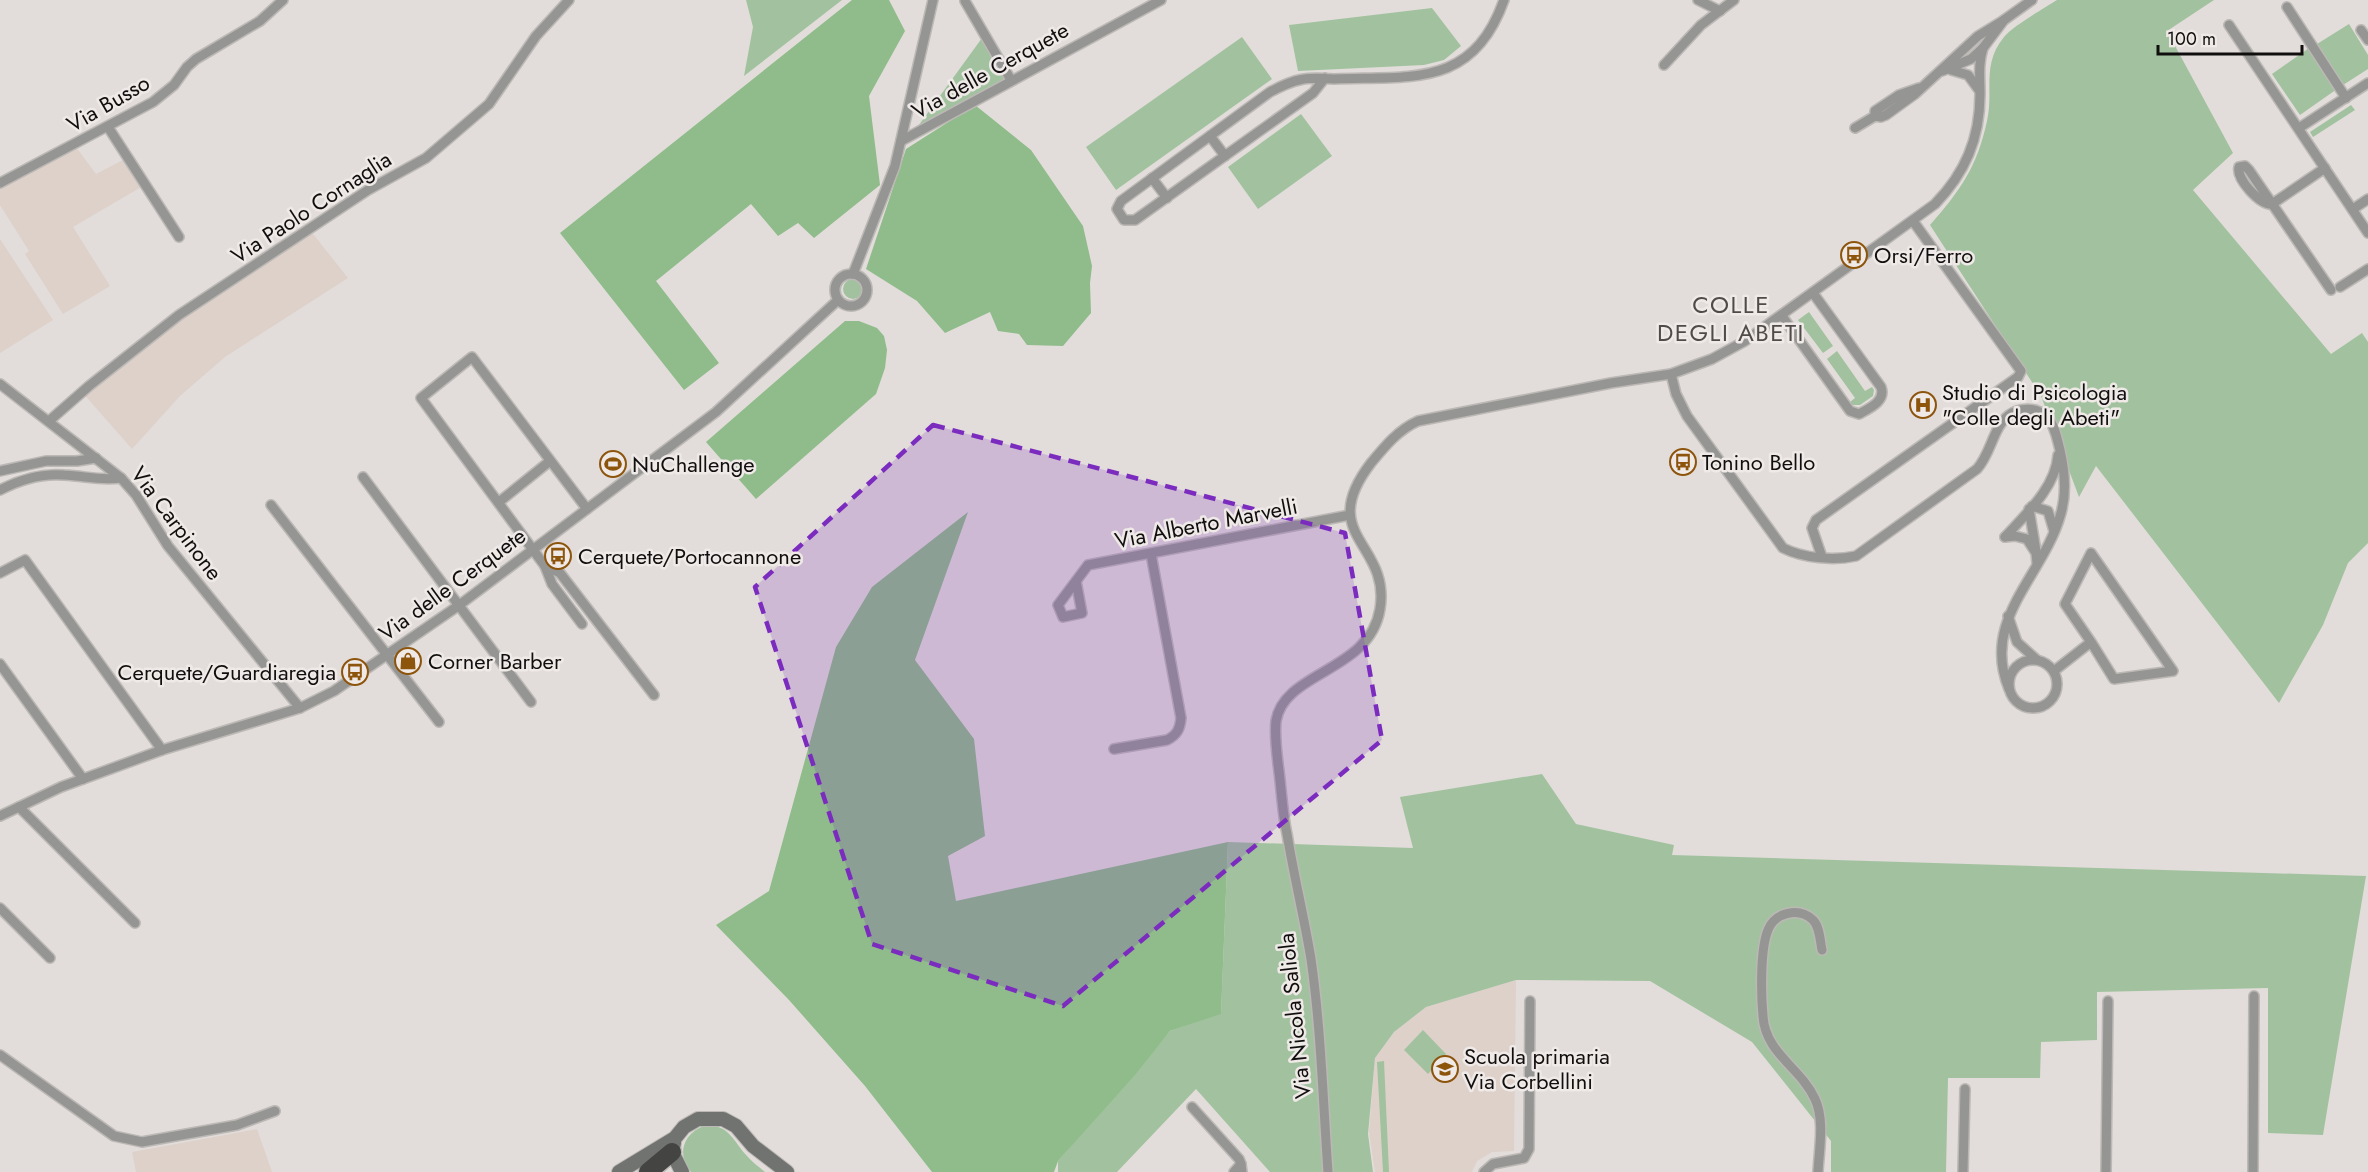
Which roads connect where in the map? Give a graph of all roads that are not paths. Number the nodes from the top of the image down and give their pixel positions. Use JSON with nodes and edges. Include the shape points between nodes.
{"nodes":[{"id":1,"x":283,"y":0,"type":"edge"},
{"id":2,"x":569,"y":0,"type":"edge"},
{"id":3,"x":933,"y":0,"type":"edge"},
{"id":4,"x":1161,"y":0,"type":"edge"},
{"id":5,"x":1504,"y":0,"type":"edge"},
{"id":6,"x":1698,"y":0,"type":"edge"},
{"id":7,"x":1706,"y":0,"type":"edge"},
{"id":8,"x":1734,"y":0,"type":"edge"},
{"id":9,"x":2032,"y":0,"type":"edge"},
{"id":10,"x":965,"y":1,"type":"edge"},
{"id":11,"x":2287,"y":7,"type":"dead end"},
{"id":12,"x":1720,"y":11,"type":"junction"},
{"id":13,"x":2004,"y":20,"type":"junction"},
{"id":14,"x":2229,"y":25,"type":"dead end"},
{"id":15,"x":2361,"y":30,"type":"dead end"},
{"id":16,"x":2368,"y":40,"type":"edge"},
{"id":17,"x":1983,"y":48,"type":"junction"},
{"id":18,"x":1664,"y":65,"type":"dead end"},
{"id":19,"x":1940,"y":72,"type":"junction"},
{"id":20,"x":1325,"y":78,"type":"junction"},
{"id":21,"x":1011,"y":80,"type":"junction"},
{"id":22,"x":2368,"y":83,"type":"edge"},
{"id":23,"x":1980,"y":92,"type":"junction"},
{"id":24,"x":2346,"y":98,"type":"junction"},
{"id":25,"x":108,"y":127,"type":"junction"},
{"id":26,"x":1855,"y":128,"type":"dead end"},
{"id":27,"x":2299,"y":128,"type":"junction"},
{"id":28,"x":1210,"y":136,"type":"junction"},
{"id":29,"x":901,"y":141,"type":"junction"},
{"id":30,"x":1225,"y":156,"type":"junction"},
{"id":31,"x":2325,"y":168,"type":"junction"},
{"id":32,"x":1152,"y":178,"type":"junction"},
{"id":33,"x":0,"y":183,"type":"edge"},
{"id":34,"x":1167,"y":198,"type":"junction"},
{"id":35,"x":2368,"y":199,"type":"edge"},
{"id":36,"x":2353,"y":209,"type":"junction"},
{"id":37,"x":1913,"y":221,"type":"junction"},
{"id":38,"x":2368,"y":233,"type":"edge"},
{"id":39,"x":179,"y":237,"type":"dead end"},
{"id":40,"x":2368,"y":269,"type":"edge"},
{"id":41,"x":853,"y":274,"type":"junction"},
{"id":42,"x":2340,"y":287,"type":"dead end"},
{"id":43,"x":2331,"y":290,"type":"dead end"},
{"id":44,"x":1813,"y":293,"type":"junction"},
{"id":45,"x":838,"y":300,"type":"junction"},
{"id":46,"x":1782,"y":316,"type":"junction"},
{"id":47,"x":1671,"y":374,"type":"junction"},
{"id":48,"x":0,"y":384,"type":"edge"},
{"id":49,"x":49,"y":421,"type":"junction"},
{"id":50,"x":2059,"y":447,"type":"junction"},
{"id":51,"x":96,"y":458,"type":"junction"},
{"id":52,"x":550,"y":461,"type":"junction"},
{"id":53,"x":0,"y":471,"type":"edge"},
{"id":54,"x":363,"y":477,"type":"dead end"},
{"id":55,"x":121,"y":478,"type":"junction"},
{"id":56,"x":0,"y":490,"type":"edge"},
{"id":57,"x":499,"y":502,"type":"junction"},
{"id":58,"x":271,"y":505,"type":"dead end"},
{"id":59,"x":2031,"y":508,"type":"junction"},
{"id":60,"x":587,"y":509,"type":"junction"},
{"id":61,"x":1350,"y":516,"type":"junction"},
{"id":62,"x":2054,"y":531,"type":"junction"},
{"id":63,"x":533,"y":550,"type":"junction"},
{"id":64,"x":2036,"y":553,"type":"junction"},
{"id":65,"x":1151,"y":554,"type":"junction"},
{"id":66,"x":1822,"y":557,"type":"junction"},
{"id":67,"x":2037,"y":564,"type":"junction"},
{"id":68,"x":546,"y":566,"type":"junction"},
{"id":69,"x":0,"y":573,"type":"edge"},
{"id":70,"x":1076,"y":581,"type":"dead end"},
{"id":71,"x":458,"y":606,"type":"junction"},
{"id":72,"x":2008,"y":616,"type":"junction"},
{"id":73,"x":582,"y":624,"type":"dead end"},
{"id":74,"x":2091,"y":642,"type":"junction"},
{"id":75,"x":388,"y":655,"type":"junction"},
{"id":76,"x":2037,"y":660,"type":"junction"},
{"id":77,"x":0,"y":664,"type":"edge"},
{"id":78,"x":2054,"y":671,"type":"junction"},
{"id":79,"x":2009,"y":689,"type":"junction"},
{"id":80,"x":654,"y":695,"type":"dead end"},
{"id":81,"x":531,"y":702,"type":"dead end"},
{"id":82,"x":300,"y":708,"type":"junction"},
{"id":83,"x":439,"y":722,"type":"dead end"},
{"id":84,"x":1114,"y":749,"type":"dead end"},
{"id":85,"x":162,"y":750,"type":"junction"},
{"id":86,"x":83,"y":778,"type":"junction"},
{"id":87,"x":20,"y":807,"type":"junction"},
{"id":88,"x":0,"y":816,"type":"edge"},
{"id":89,"x":0,"y":908,"type":"edge"},
{"id":90,"x":135,"y":923,"type":"dead end"},
{"id":91,"x":1822,"y":950,"type":"dead end"},
{"id":92,"x":50,"y":958,"type":"dead end"},
{"id":93,"x":2254,"y":996,"type":"dead end"},
{"id":94,"x":2108,"y":1000,"type":"dead end"},
{"id":95,"x":1530,"y":1001,"type":"dead end"},
{"id":96,"x":0,"y":1055,"type":"edge"},
{"id":97,"x":1965,"y":1089,"type":"dead end"},
{"id":98,"x":1192,"y":1107,"type":"dead end"},
{"id":99,"x":276,"y":1111,"type":"dead end"},
{"id":100,"x":674,"y":1145,"type":"junction"},
{"id":101,"x":1242,"y":1168,"type":"edge"},
{"id":102,"x":619,"y":1172,"type":"edge"},
{"id":103,"x":648,"y":1172,"type":"edge"},
{"id":104,"x":682,"y":1172,"type":"edge"},
{"id":105,"x":787,"y":1172,"type":"edge"},
{"id":106,"x":1234,"y":1172,"type":"edge"},
{"id":107,"x":1328,"y":1172,"type":"edge"},
{"id":108,"x":1484,"y":1172,"type":"edge"},
{"id":109,"x":1818,"y":1172,"type":"edge"},
{"id":110,"x":1964,"y":1172,"type":"edge"},
{"id":111,"x":2106,"y":1172,"type":"edge"},
{"id":112,"x":2253,"y":1172,"type":"edge"}],
"edges":[{"from":1,"to":25,"type":"street","name":"Via Busso","via":[[260,21],[187,67],[177,83],[159,98]]},
{"from":2,"to":49,"type":"street","name":"Via Paolo Cornaglia","via":[[536,36],[489,104],[426,158],[368,190],[179,315]]},
{"from":3,"to":29,"type":"street","name":"Via delle Cerquete"},
{"from":4,"to":21,"type":"street","name":"Via delle Cerquete"},
{"from":5,"to":20,"type":"street","via":[[1497,18],[1469,56],[1436,73]]},
{"from":6,"to":12,"type":"street"},
{"from":7,"to":12,"type":"street"},
{"from":8,"to":12,"type":"street"},
{"from":9,"to":13,"type":"street"},
{"from":10,"to":21,"type":"street"},
{"from":11,"to":24,"type":"street"},
{"from":12,"to":18,"type":"street","via":[[1688,37]]},
{"from":13,"to":17,"type":"street"},
{"from":13,"to":19,"type":"street","via":[[1978,36]]},
{"from":14,"to":27,"type":"street"},
{"from":15,"to":16,"type":"street"},
{"from":17,"to":19,"type":"street","via":[[1964,63]]},
{"from":17,"to":23,"type":"street","via":[[1979,62]]},
{"from":19,"to":23,"type":"street","via":[[1963,72],[1973,79]]},
{"from":19,"to":26,"type":"street","via":[[1886,115],[1875,116]]},
{"from":20,"to":28,"type":"street","via":[[1304,77],[1286,83]]},
{"from":20,"to":30,"type":"street","via":[[1313,93]]},
{"from":21,"to":29,"type":"street","name":"Via delle Cerquete"},
{"from":22,"to":24,"type":"street"},
{"from":23,"to":37,"type":"street","via":[[1974,141],[1961,173],[1935,204]]},
{"from":24,"to":27,"type":"street"},
{"from":25,"to":33,"type":"street","name":"Via Busso"},
{"from":25,"to":39,"type":"street"},
{"from":27,"to":31,"type":"street"},
{"from":28,"to":30,"type":"street"},
{"from":28,"to":32,"type":"street"},
{"from":29,"to":41,"type":"street","name":"Via delle Cerquete"},
{"from":30,"to":34,"type":"street"},
{"from":31,"to":36,"type":"street"},
{"from":31,"to":43,"type":"street","via":[[2272,204]]},
{"from":32,"to":34,"type":"street"},
{"from":32,"to":34,"type":"street","via":[[1121,201],[1117,209],[1124,220],[1135,220]]},
{"from":35,"to":36,"type":"street"},
{"from":36,"to":38,"type":"street"},
{"from":37,"to":44,"type":"street"},
{"from":37,"to":66,"type":"street","via":[[2021,371],[2018,377],[1816,520],[1812,528]]},
{"from":40,"to":42,"type":"street"},
{"from":41,"to":45,"type":"street","via":[[837,282]]},
{"from":41,"to":45,"type":"street","via":[[867,287],[865,299],[855,306]]},
{"from":44,"to":46,"type":"street"},
{"from":44,"to":46,"type":"street","via":[[1881,387],[1881,400],[1859,414],[1850,411]]},
{"from":45,"to":60,"type":"street","name":"Via delle Cerquete","via":[[717,412]]},
{"from":46,"to":47,"type":"street","via":[[1729,351]]},
{"from":47,"to":61,"type":"street","via":[[1418,421],[1398,433],[1360,478],[1353,491]]},
{"from":47,"to":66,"type":"street","via":[[1683,410],[1783,548]]},
{"from":48,"to":49,"type":"street","name":"Via Carpinone"},
{"from":49,"to":51,"type":"street","name":"Via Carpinone"},
{"from":50,"to":59,"type":"street","via":[[2055,473]]},
{"from":50,"to":62,"type":"street","via":[[2064,492]]},
{"from":50,"to":66,"type":"street","via":[[2050,421],[2042,413],[2027,409],[2011,414],[1973,473],[1863,551],[1848,558]]},
{"from":51,"to":53,"type":"street","via":[[43,462]]},
{"from":51,"to":55,"type":"street","name":"Via Carpinone"},
{"from":52,"to":57,"type":"street"},
{"from":52,"to":57,"type":"street","via":[[472,357],[421,398]]},
{"from":52,"to":60,"type":"street"},
{"from":54,"to":71,"type":"street"},
{"from":55,"to":56,"type":"street","via":[[97,480],[52,474]]},
{"from":55,"to":82,"type":"street","name":"Via Carpinone","via":[[174,554]]},
{"from":57,"to":63,"type":"street"},
{"from":58,"to":75,"type":"street"},
{"from":59,"to":62,"type":"street","via":[[2048,511]]},
{"from":59,"to":64,"type":"street"},
{"from":59,"to":64,"type":"street","via":[[2006,537],[2027,539]]},
{"from":60,"to":63,"type":"street","name":"Via delle Cerquete"},
{"from":61,"to":65,"type":"street","name":"Via Alberto Marvelli"},
{"from":61,"to":107,"type":"street","name":"Via Nicola Saliola","via":[[1378,577],[1380,611],[1362,646],[1294,692],[1280,709],[1276,729],[1287,835],[1311,957]]},
{"from":62,"to":67,"type":"street"},
{"from":63,"to":68,"type":"street"},
{"from":63,"to":71,"type":"street","name":"Via delle Cerquete"},
{"from":64,"to":67,"type":"street"},
{"from":65,"to":70,"type":"street","name":"Via Alberto Marvelli","via":[[1088,565]]},
{"from":65,"to":84,"type":"street","via":[[1180,725],[1167,740]]},
{"from":67,"to":72,"type":"street"},
{"from":68,"to":73,"type":"street","via":[[552,584]]},
{"from":68,"to":80,"type":"street","via":[[560,573]]},
{"from":69,"to":85,"type":"street","via":[[25,560]]},
{"from":71,"to":75,"type":"street","name":"Via delle Cerquete"},
{"from":71,"to":81,"type":"street"},
{"from":72,"to":76,"type":"street","via":[[2017,642]]},
{"from":72,"to":79,"type":"street","via":[[2001,640],[2001,662]]},
{"from":74,"to":74,"type":"street","via":[[2065,604],[2091,553],[2173,671],[2114,679]]},
{"from":74,"to":78,"type":"street"},
{"from":75,"to":82,"type":"street","name":"Via delle Cerquete"},
{"from":75,"to":83,"type":"street"},
{"from":76,"to":78,"type":"street"},
{"from":76,"to":79,"type":"street","via":[[2023,662],[2014,669]]},
{"from":77,"to":86,"type":"street"},
{"from":78,"to":79,"type":"street","via":[[2056,694],[2046,705],[2032,709],[2022,706],[2012,698]]},
{"from":82,"to":85,"type":"street","name":"Via delle Cerquete"},
{"from":85,"to":86,"type":"street","name":"Via delle Cerquete"},
{"from":86,"to":87,"type":"street","name":"Via delle Cerquete"},
{"from":87,"to":88,"type":"street","name":"Via delle Cerquete"},
{"from":87,"to":90,"type":"street"},
{"from":89,"to":92,"type":"street"},
{"from":91,"to":109,"type":"street","via":[[1814,921],[1799,913],[1786,913],[1768,927],[1764,942],[1764,1030],[1773,1048],[1809,1088],[1816,1102],[1820,1119]]},
{"from":93,"to":112,"type":"street"},
{"from":94,"to":111,"type":"street"},
{"from":95,"to":108,"type":"street","via":[[1528,1153],[1520,1160],[1493,1164]]},
{"from":96,"to":99,"type":"street","via":[[114,1136],[142,1142],[237,1125]]},
{"from":97,"to":110,"type":"street"},
{"from":98,"to":101,"type":"street","via":[[1239,1159]]},
{"from":100,"to":102,"type":"main road"},
{"from":100,"to":103,"type":"highway"},
{"from":100,"to":104,"type":"main road"},
{"from":100,"to":105,"type":"main road","via":[[684,1127],[698,1119],[723,1119]]},
{"from":101,"to":106,"type":"street"}]}
